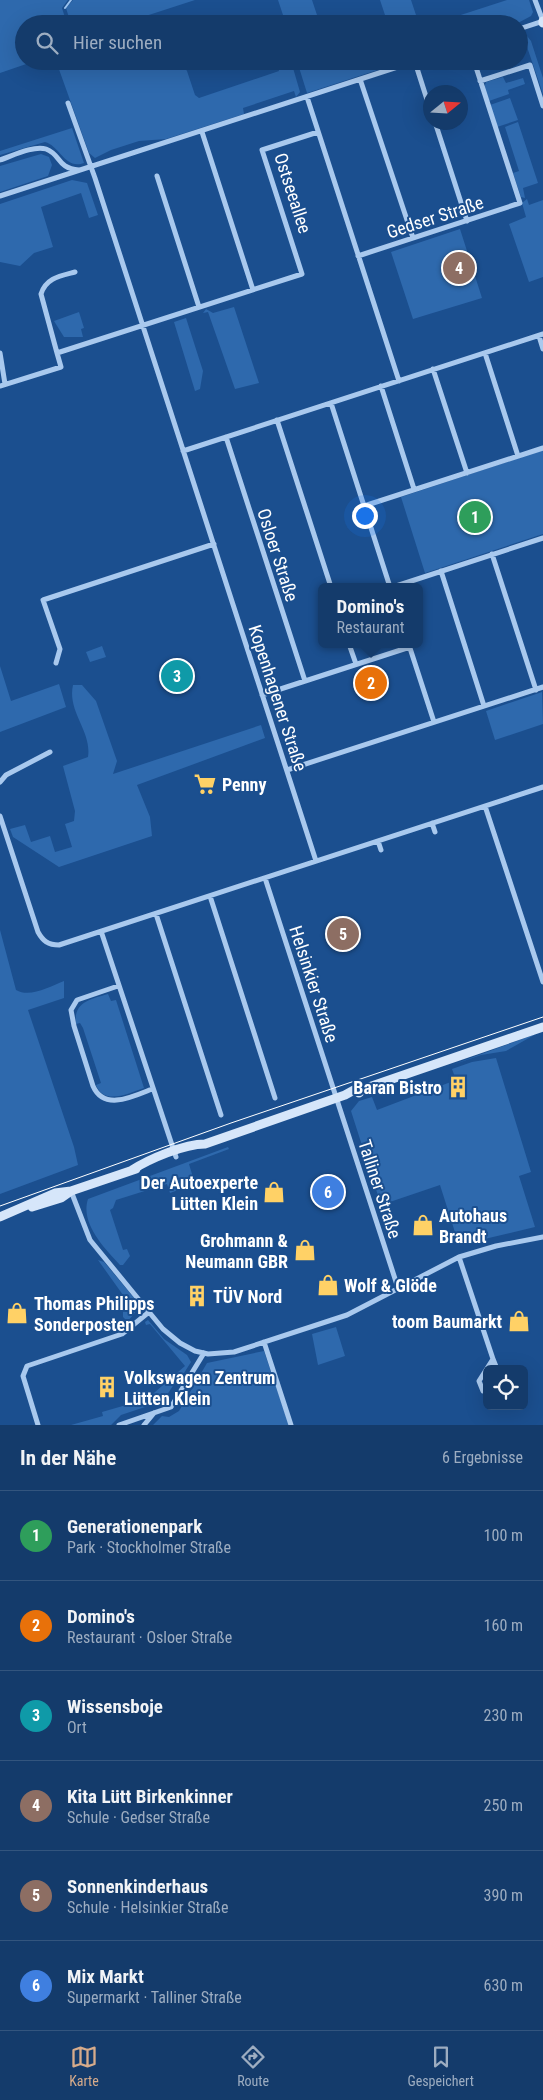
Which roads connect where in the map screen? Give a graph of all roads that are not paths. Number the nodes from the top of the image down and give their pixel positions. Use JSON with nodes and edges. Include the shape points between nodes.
{"nodes":[{"id":1,"x":534,"y":0,"type":"edge"},
{"id":2,"x":543,"y":22,"type":"edge"},
{"id":3,"x":528,"y":26,"type":"edge"},
{"id":4,"x":528,"y":66,"type":"edge"},
{"id":5,"x":388,"y":70,"type":"edge"},
{"id":6,"x":418,"y":70,"type":"edge"},
{"id":7,"x":477,"y":70,"type":"edge"},
{"id":8,"x":514,"y":70,"type":"edge"},
{"id":9,"x":360,"y":79,"type":"junction"},
{"id":10,"x":480,"y":81,"type":"junction"},
{"id":11,"x":423,"y":87,"type":"edge"},
{"id":12,"x":307,"y":97,"type":"junction"},
{"id":13,"x":68,"y":103,"type":"dead end"},
{"id":14,"x":543,"y":106,"type":"edge"},
{"id":15,"x":438,"y":130,"type":"edge"},
{"id":16,"x":202,"y":132,"type":"junction"},
{"id":17,"x":318,"y":132,"type":"junction"},
{"id":18,"x":0,"y":160,"type":"edge"},
{"id":19,"x":91,"y":167,"type":"junction"},
{"id":20,"x":82,"y":170,"type":"junction"},
{"id":21,"x":157,"y":176,"type":"dead end"},
{"id":22,"x":0,"y":196,"type":"edge"},
{"id":23,"x":467,"y":221,"type":"junction"},
{"id":24,"x":412,"y":238,"type":"junction"},
{"id":25,"x":358,"y":256,"type":"junction"},
{"id":26,"x":75,"y":272,"type":"dead end"},
{"id":27,"x":253,"y":290,"type":"junction"},
{"id":28,"x":199,"y":308,"type":"junction"},
{"id":29,"x":143,"y":326,"type":"junction"},
{"id":30,"x":541,"y":335,"type":"edge"},
{"id":31,"x":543,"y":349,"type":"edge"},
{"id":32,"x":0,"y":353,"type":"edge"},
{"id":33,"x":57,"y":353,"type":"junction"},
{"id":34,"x":485,"y":353,"type":"junction"},
{"id":35,"x":434,"y":370,"type":"junction"},
{"id":36,"x":399,"y":381,"type":"junction"},
{"id":37,"x":2,"y":385,"type":"edge"},
{"id":38,"x":381,"y":386,"type":"junction"},
{"id":39,"x":331,"y":403,"type":"junction"},
{"id":40,"x":277,"y":420,"type":"junction"},
{"id":41,"x":226,"y":437,"type":"junction"},
{"id":42,"x":543,"y":448,"type":"edge"},
{"id":43,"x":183,"y":451,"type":"junction"},
{"id":44,"x":518,"y":456,"type":"junction"},
{"id":45,"x":467,"y":472,"type":"junction"},
{"id":46,"x":414,"y":489,"type":"junction"},
{"id":47,"x":364,"y":506,"type":"junction"},
{"id":48,"x":543,"y":538,"type":"edge"},
{"id":49,"x":214,"y":544,"type":"junction"},
{"id":50,"x":492,"y":554,"type":"junction"},
{"id":51,"x":441,"y":571,"type":"junction"},
{"id":52,"x":330,"y":583,"type":"edge"},
{"id":53,"x":390,"y":583,"type":"edge"},
{"id":54,"x":404,"y":583,"type":"edge"},
{"id":55,"x":350,"y":648,"type":"edge"},
{"id":56,"x":403,"y":648,"type":"edge"},
{"id":57,"x":410,"y":648,"type":"edge"},
{"id":58,"x":56,"y":663,"type":"dead end"},
{"id":59,"x":356,"y":664,"type":"junction"},
{"id":60,"x":305,"y":681,"type":"junction"},
{"id":61,"x":543,"y":687,"type":"edge"},
{"id":62,"x":536,"y":690,"type":"junction"},
{"id":63,"x":262,"y":695,"type":"junction"},
{"id":64,"x":484,"y":706,"type":"junction"},
{"id":65,"x":434,"y":722,"type":"junction"},
{"id":66,"x":50,"y":752,"type":"dead end"},
{"id":67,"x":287,"y":770,"type":"junction"},
{"id":68,"x":0,"y":782,"type":"edge"},
{"id":69,"x":543,"y":787,"type":"edge"},
{"id":70,"x":485,"y":806,"type":"junction"},
{"id":71,"x":0,"y":816,"type":"edge"},
{"id":72,"x":432,"y":823,"type":"junction"},
{"id":73,"x":435,"y":832,"type":"dead end"},
{"id":74,"x":378,"y":841,"type":"junction"},
{"id":75,"x":381,"y":850,"type":"dead end"},
{"id":76,"x":316,"y":861,"type":"junction"},
{"id":77,"x":265,"y":878,"type":"junction"},
{"id":78,"x":210,"y":896,"type":"junction"},
{"id":79,"x":156,"y":914,"type":"junction"},
{"id":80,"x":101,"y":931,"type":"junction"},
{"id":81,"x":543,"y":982,"type":"edge"},
{"id":82,"x":118,"y":986,"type":"junction"},
{"id":83,"x":543,"y":1027,"type":"edge"},
{"id":84,"x":152,"y":1089,"type":"junction"},
{"id":85,"x":341,"y":1097,"type":"junction"},
{"id":86,"x":274,"y":1098,"type":"dead end"},
{"id":87,"x":221,"y":1116,"type":"dead end"},
{"id":88,"x":175,"y":1154,"type":"junction"},
{"id":89,"x":71,"y":1191,"type":"junction"},
{"id":90,"x":0,"y":1217,"type":"edge"},
{"id":91,"x":543,"y":1237,"type":"edge"},
{"id":92,"x":459,"y":1257,"type":"junction"},
{"id":93,"x":398,"y":1288,"type":"junction"},
{"id":94,"x":149,"y":1312,"type":"junction"},
{"id":95,"x":264,"y":1342,"type":"junction"},
{"id":96,"x":204,"y":1353,"type":"junction"},
{"id":97,"x":493,"y":1359,"type":"junction"},
{"id":98,"x":489,"y":1365,"type":"edge"},
{"id":99,"x":495,"y":1365,"type":"edge"},
{"id":100,"x":483,"y":1375,"type":"edge"},
{"id":101,"x":483,"y":1391,"type":"edge"},
{"id":102,"x":154,"y":1413,"type":"junction"},
{"id":103,"x":38,"y":1425,"type":"edge"},
{"id":104,"x":119,"y":1425,"type":"edge"},
{"id":105,"x":144,"y":1425,"type":"edge"},
{"id":106,"x":291,"y":1425,"type":"edge"}],
"edges":[{"from":1,"to":2,"type":"street"},
{"from":2,"to":3,"type":"street"},
{"from":4,"to":14,"type":"street"},
{"from":5,"to":9,"type":"street"},
{"from":6,"to":11,"type":"street"},
{"from":7,"to":10,"type":"street"},
{"from":8,"to":10,"type":"street"},
{"from":9,"to":12,"type":"street"},
{"from":9,"to":24,"type":"street"},
{"from":10,"to":23,"type":"street","name":"Gedser Straße","via":[[520,203]]},
{"from":12,"to":16,"type":"street"},
{"from":12,"to":17,"type":"street"},
{"from":13,"to":19,"type":"street"},
{"from":15,"to":23,"type":"street"},
{"from":16,"to":19,"type":"street"},
{"from":16,"to":27,"type":"street"},
{"from":17,"to":25,"type":"street"},
{"from":17,"to":27,"type":"street","name":"Ostseeallee","via":[[262,150],[302,274]]},
{"from":18,"to":20,"type":"street","via":[[37,148],[46,149],[67,169]]},
{"from":19,"to":20,"type":"street"},
{"from":19,"to":29,"type":"street","name":"Kopenhagener Straße"},
{"from":20,"to":22,"type":"street"},
{"from":21,"to":28,"type":"street"},
{"from":23,"to":24,"type":"street","name":"Gedser Straße"},
{"from":24,"to":25,"type":"street","name":"Gedser Straße"},
{"from":25,"to":36,"type":"street"},
{"from":26,"to":33,"type":"street","via":[[51,279],[41,294]]},
{"from":27,"to":28,"type":"street"},
{"from":28,"to":29,"type":"street"},
{"from":29,"to":33,"type":"street"},
{"from":29,"to":43,"type":"street","name":"Kopenhagener Straße"},
{"from":30,"to":31,"type":"street"},
{"from":30,"to":34,"type":"street"},
{"from":32,"to":37,"type":"street"},
{"from":33,"to":37,"type":"street","via":[[61,367]]},
{"from":34,"to":35,"type":"street"},
{"from":34,"to":44,"type":"street"},
{"from":35,"to":36,"type":"street"},
{"from":35,"to":45,"type":"street"},
{"from":36,"to":38,"type":"street"},
{"from":38,"to":39,"type":"street"},
{"from":38,"to":46,"type":"street"},
{"from":39,"to":40,"type":"street"},
{"from":39,"to":47,"type":"street"},
{"from":40,"to":41,"type":"street"},
{"from":40,"to":52,"type":"street"},
{"from":41,"to":43,"type":"street"},
{"from":41,"to":60,"type":"street","name":"Osloer Straße"},
{"from":42,"to":44,"type":"street"},
{"from":43,"to":49,"type":"street","name":"Kopenhagener Straße"},
{"from":44,"to":45,"type":"street"},
{"from":45,"to":46,"type":"street"},
{"from":46,"to":47,"type":"street"},
{"from":47,"to":53,"type":"street"},
{"from":48,"to":50,"type":"street"},
{"from":49,"to":58,"type":"street","via":[[44,600],[60,649]]},
{"from":49,"to":63,"type":"street","name":"Kopenhagener Straße"},
{"from":50,"to":51,"type":"street"},
{"from":50,"to":62,"type":"street"},
{"from":51,"to":54,"type":"street"},
{"from":51,"to":64,"type":"street"},
{"from":55,"to":59,"type":"street"},
{"from":56,"to":59,"type":"street"},
{"from":57,"to":65,"type":"street"},
{"from":59,"to":60,"type":"street"},
{"from":60,"to":63,"type":"street"},
{"from":61,"to":62,"type":"street"},
{"from":62,"to":64,"type":"street"},
{"from":63,"to":67,"type":"street","name":"Kopenhagener Straße"},
{"from":64,"to":65,"type":"street"},
{"from":65,"to":67,"type":"street"},
{"from":66,"to":68,"type":"street","via":[[6,775]]},
{"from":67,"to":76,"type":"street","name":"Kopenhagener Straße"},
{"from":69,"to":70,"type":"street"},
{"from":70,"to":72,"type":"street"},
{"from":70,"to":81,"type":"street"},
{"from":71,"to":80,"type":"street","via":[[43,940],[59,945]]},
{"from":72,"to":73,"type":"street"},
{"from":72,"to":74,"type":"street"},
{"from":74,"to":75,"type":"street"},
{"from":74,"to":76,"type":"street"},
{"from":76,"to":77,"type":"street"},
{"from":77,"to":78,"type":"street"},
{"from":77,"to":85,"type":"street","name":"Helsinkier Straße"},
{"from":78,"to":79,"type":"street"},
{"from":78,"to":86,"type":"street"},
{"from":79,"to":80,"type":"street"},
{"from":79,"to":87,"type":"street"},
{"from":80,"to":82,"type":"street"},
{"from":82,"to":84,"type":"street"},
{"from":82,"to":84,"type":"street","via":[[77,1000],[71,1010],[93,1086],[97,1095],[110,1101]]},
{"from":83,"to":85,"type":"main road"},
{"from":84,"to":88,"type":"street"},
{"from":85,"to":88,"type":"main road"},
{"from":85,"to":93,"type":"street","name":"Talliner Straße"},
{"from":88,"to":89,"type":"main road"},
{"from":89,"to":90,"type":"main road","via":[[57,1200]]},
{"from":89,"to":94,"type":"street","via":[[90,1240]]},
{"from":91,"to":92,"type":"street"},
{"from":92,"to":93,"type":"street"},
{"from":92,"to":97,"type":"street"},
{"from":93,"to":95,"type":"street","via":[[347,1315]]},
{"from":94,"to":96,"type":"street","via":[[171,1336],[188,1348]]},
{"from":94,"to":103,"type":"street","via":[[122,1334],[27,1366],[23,1376]]},
{"from":95,"to":96,"type":"street","via":[[234,1352]]},
{"from":95,"to":106,"type":"street"},
{"from":96,"to":102,"type":"street","via":[[171,1407]]},
{"from":97,"to":98,"type":"street"},
{"from":97,"to":99,"type":"street"},
{"from":100,"to":101,"type":"street","via":[[479,1381]]},
{"from":102,"to":104,"type":"street"},
{"from":102,"to":105,"type":"street"}]}
